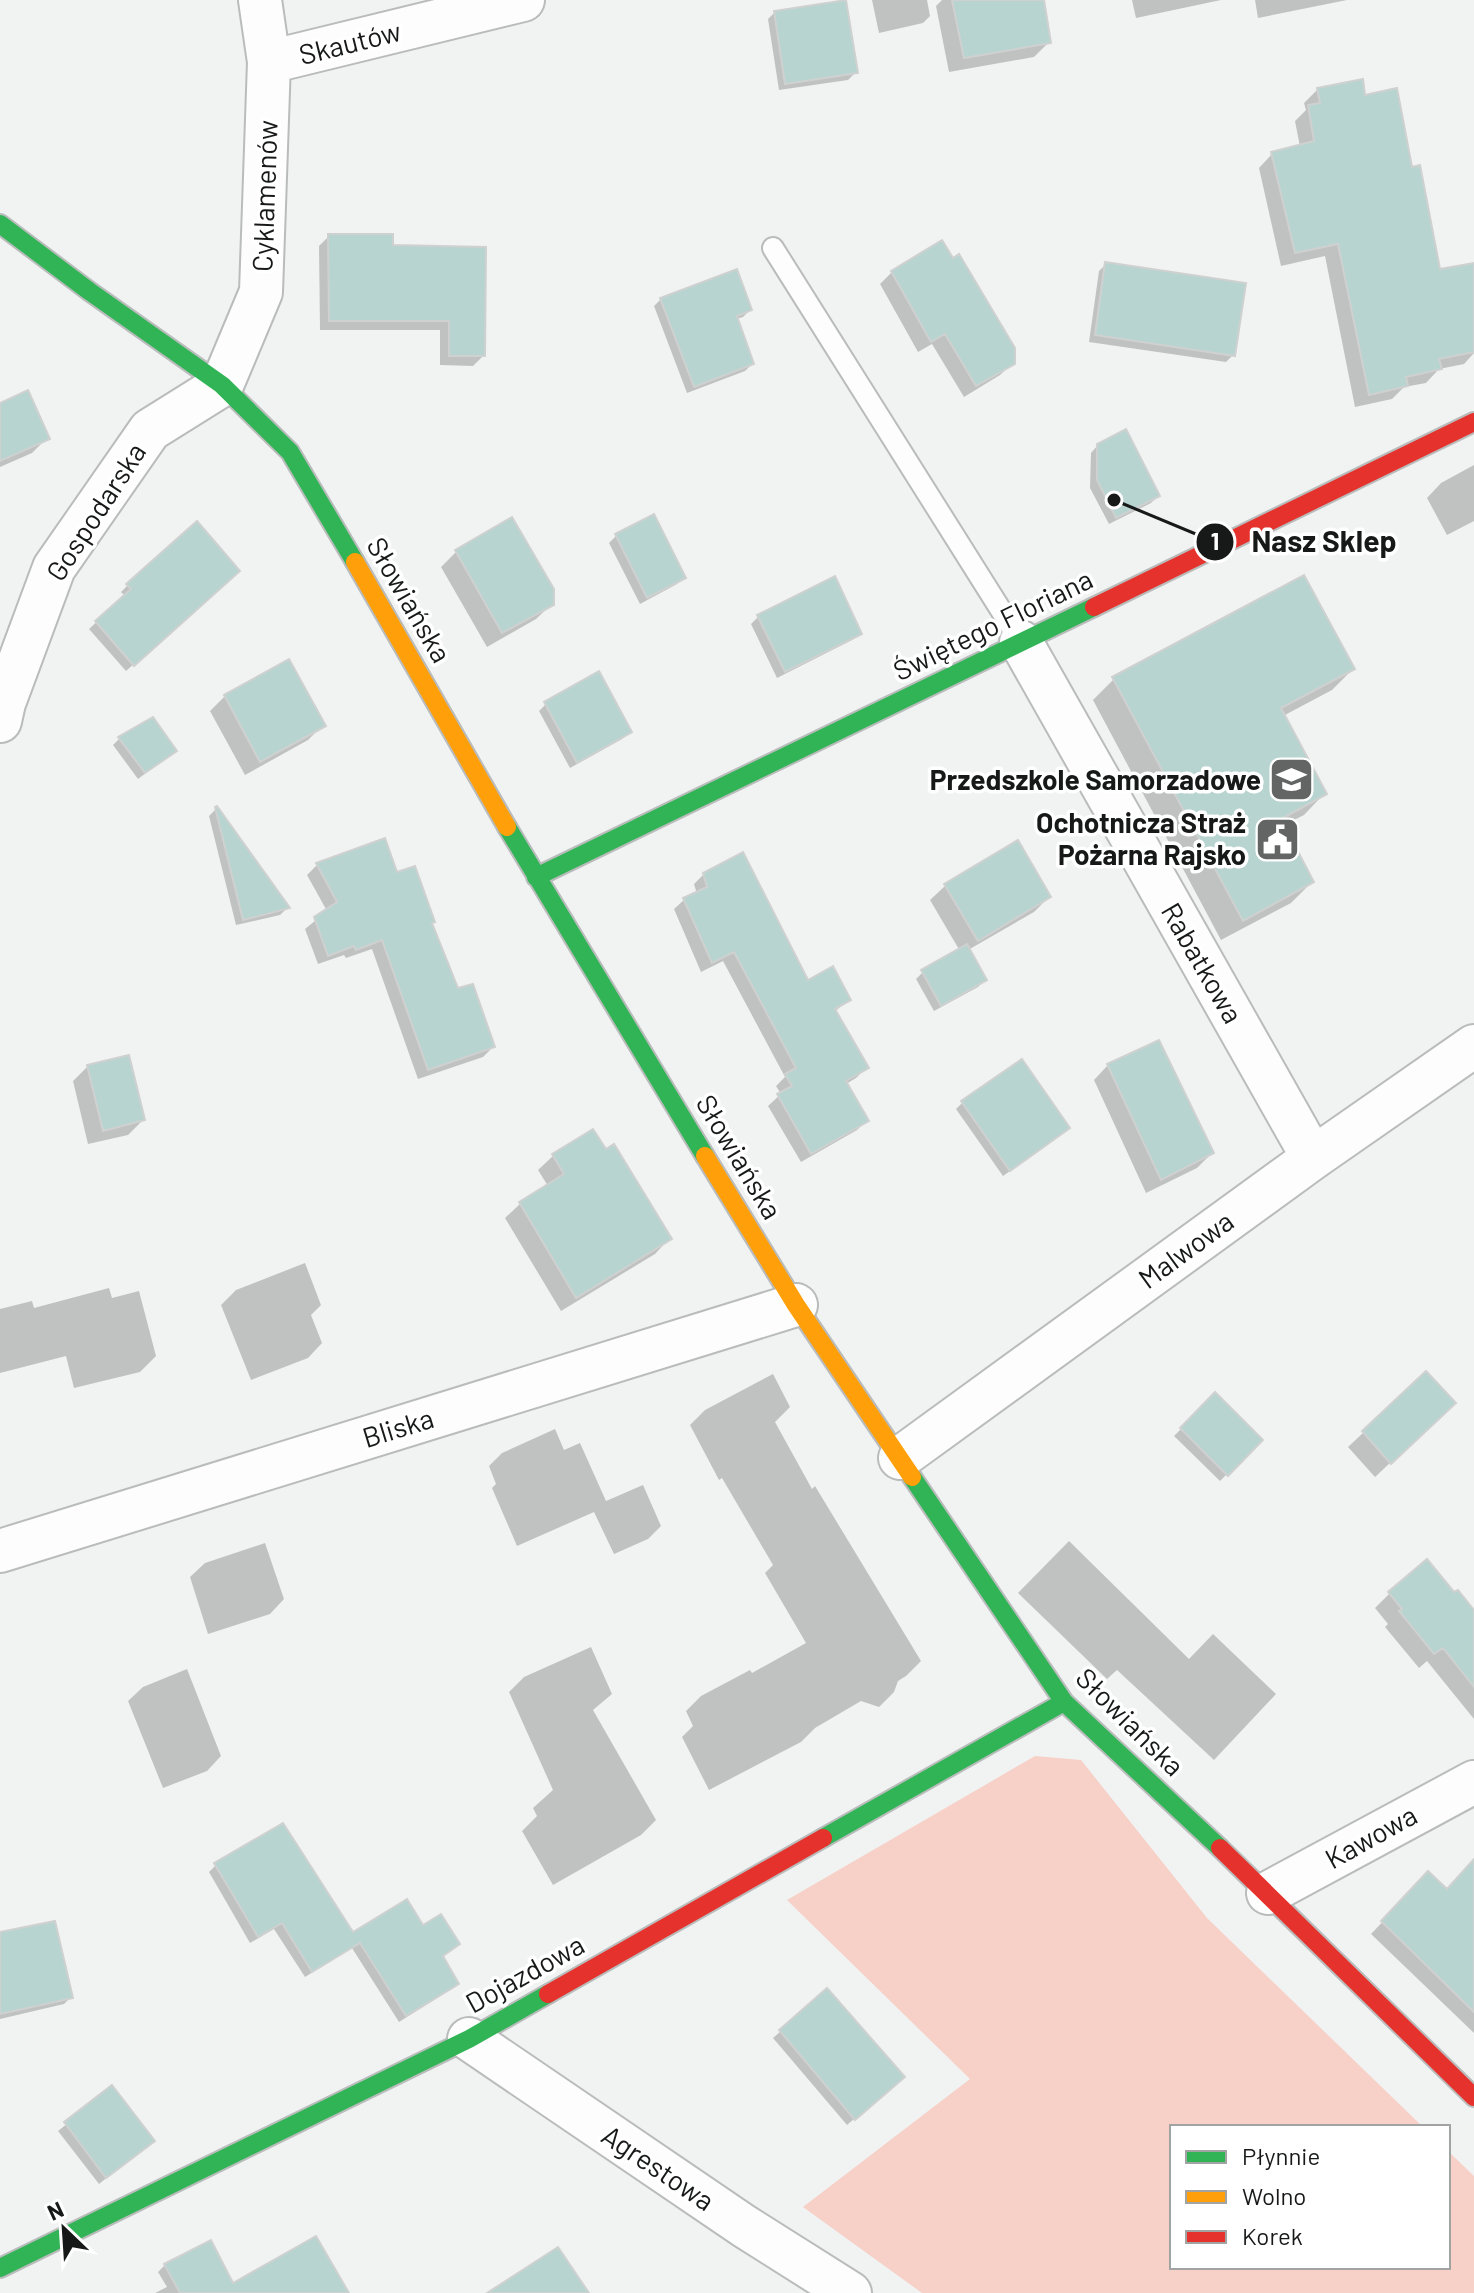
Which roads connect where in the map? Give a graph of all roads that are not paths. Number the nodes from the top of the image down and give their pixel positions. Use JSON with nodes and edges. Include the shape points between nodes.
{"nodes":[{"id":1,"x":260,"y":0,"type":"edge"},
{"id":2,"x":523,"y":0,"type":"edge"},
{"id":3,"x":269,"y":62,"type":"junction"},
{"id":4,"x":0,"y":224,"type":"edge"},
{"id":5,"x":773,"y":248,"type":"dead end"},
{"id":6,"x":222,"y":385,"type":"junction"},
{"id":7,"x":1474,"y":422,"type":"edge"},
{"id":8,"x":1021,"y":642,"type":"junction"},
{"id":9,"x":0,"y":721,"type":"edge"},
{"id":10,"x":536,"y":877,"type":"junction"},
{"id":11,"x":1474,"y":1046,"type":"edge"},
{"id":12,"x":1313,"y":1158,"type":"junction"},
{"id":13,"x":796,"y":1305,"type":"junction"},
{"id":14,"x":900,"y":1458,"type":"junction"},
{"id":15,"x":0,"y":1551,"type":"edge"},
{"id":16,"x":1064,"y":1702,"type":"junction"},
{"id":17,"x":1474,"y":1782,"type":"edge"},
{"id":18,"x":1268,"y":1893,"type":"junction"},
{"id":19,"x":469,"y":2039,"type":"junction"},
{"id":20,"x":1474,"y":2097,"type":"edge"},
{"id":21,"x":0,"y":2268,"type":"edge"},
{"id":22,"x":850,"y":2293,"type":"edge"}],
"edges":[{"from":1,"to":3,"type":"street","name":"Cyklamenów"},
{"from":2,"to":3,"type":"street","name":"Skautów"},
{"from":3,"to":6,"type":"street","name":"Cyklamenów","via":[[261,292]]},
{"from":4,"to":6,"type":"street","name":"Słowiańska"},
{"from":5,"to":8,"type":"lane"},
{"from":6,"to":9,"type":"street","name":"Gospodarska","via":[[150,430],[54,568]]},
{"from":6,"to":10,"type":"street","name":"Słowiańska","via":[[290,452]]},
{"from":7,"to":8,"type":"street","name":"Świętego Floriana"},
{"from":8,"to":10,"type":"street","name":"Świętego Floriana"},
{"from":8,"to":12,"type":"street","name":"Rabatkowa"},
{"from":10,"to":13,"type":"street","name":"Słowiańska"},
{"from":11,"to":12,"type":"street","name":"Malwowa"},
{"from":12,"to":14,"type":"street","name":"Malwowa"},
{"from":13,"to":14,"type":"street","name":"Słowiańska"},
{"from":13,"to":15,"type":"street","name":"Bliska"},
{"from":14,"to":16,"type":"street","name":"Słowiańska"},
{"from":16,"to":18,"type":"street","name":"Słowiańska"},
{"from":16,"to":19,"type":"street","name":"Dojazdowa"},
{"from":17,"to":18,"type":"street","name":"Kawowa"},
{"from":18,"to":20,"type":"street","name":"Słowiańska"},
{"from":19,"to":21,"type":"street","name":"Dojazdowa"},
{"from":19,"to":22,"type":"street","name":"Agrestowa"}]}
